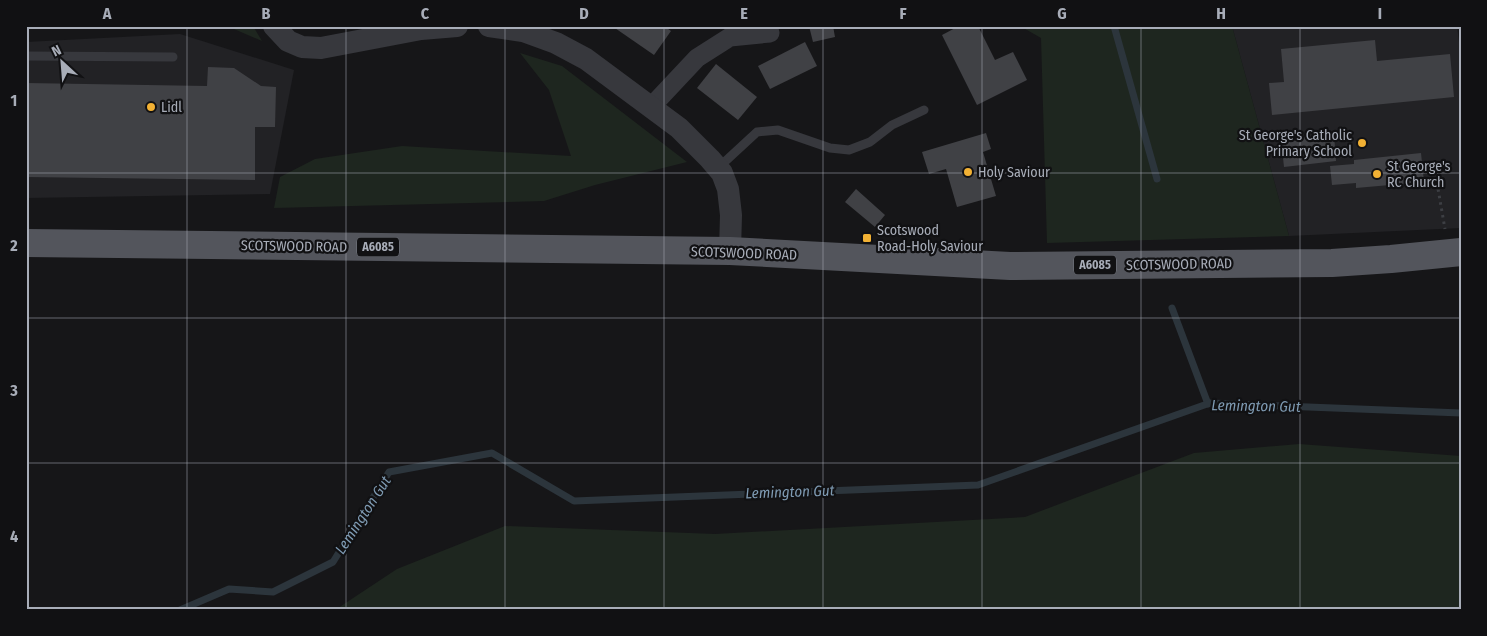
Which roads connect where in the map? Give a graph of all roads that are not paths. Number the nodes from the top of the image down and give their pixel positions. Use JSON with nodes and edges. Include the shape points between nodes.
{"nodes":[{"id":1,"x":458,"y":26,"type":"edge"},
{"id":2,"x":489,"y":26,"type":"edge"},
{"id":3,"x":275,"y":27,"type":"edge"},
{"id":4,"x":770,"y":33,"type":"dead end"},
{"id":5,"x":26,"y":56,"type":"edge"},
{"id":6,"x":173,"y":57,"type":"dead end"},
{"id":7,"x":651,"y":107,"type":"junction"},
{"id":8,"x":924,"y":110,"type":"dead end"},
{"id":9,"x":718,"y":168,"type":"junction"},
{"id":10,"x":26,"y":243,"type":"edge"},
{"id":11,"x":730,"y":251,"type":"junction"},
{"id":12,"x":1455,"y":252,"type":"edge"}],
"edges":[{"from":1,"to":3,"type":"street","via":[[421,29],[321,48],[302,47],[288,41]]},
{"from":2,"to":7,"type":"street","via":[[523,31],[556,43],[586,59]]},
{"from":4,"to":7,"type":"street","via":[[730,37],[697,58]]},
{"from":5,"to":6,"type":"lane"},
{"from":7,"to":9,"type":"street","via":[[679,128]]},
{"from":8,"to":9,"type":"lane","via":[[892,126],[870,142],[849,150],[830,148],[778,130],[757,132]]},
{"from":9,"to":11,"type":"street","via":[[728,189]]},
{"from":10,"to":11,"type":"main road","name":"SCOTSWOOD ROAD","number":"A6085"},
{"from":11,"to":12,"type":"main road","name":"SCOTSWOOD ROAD","number":"A6085","via":[[1010,266],[1332,262]]}]}
